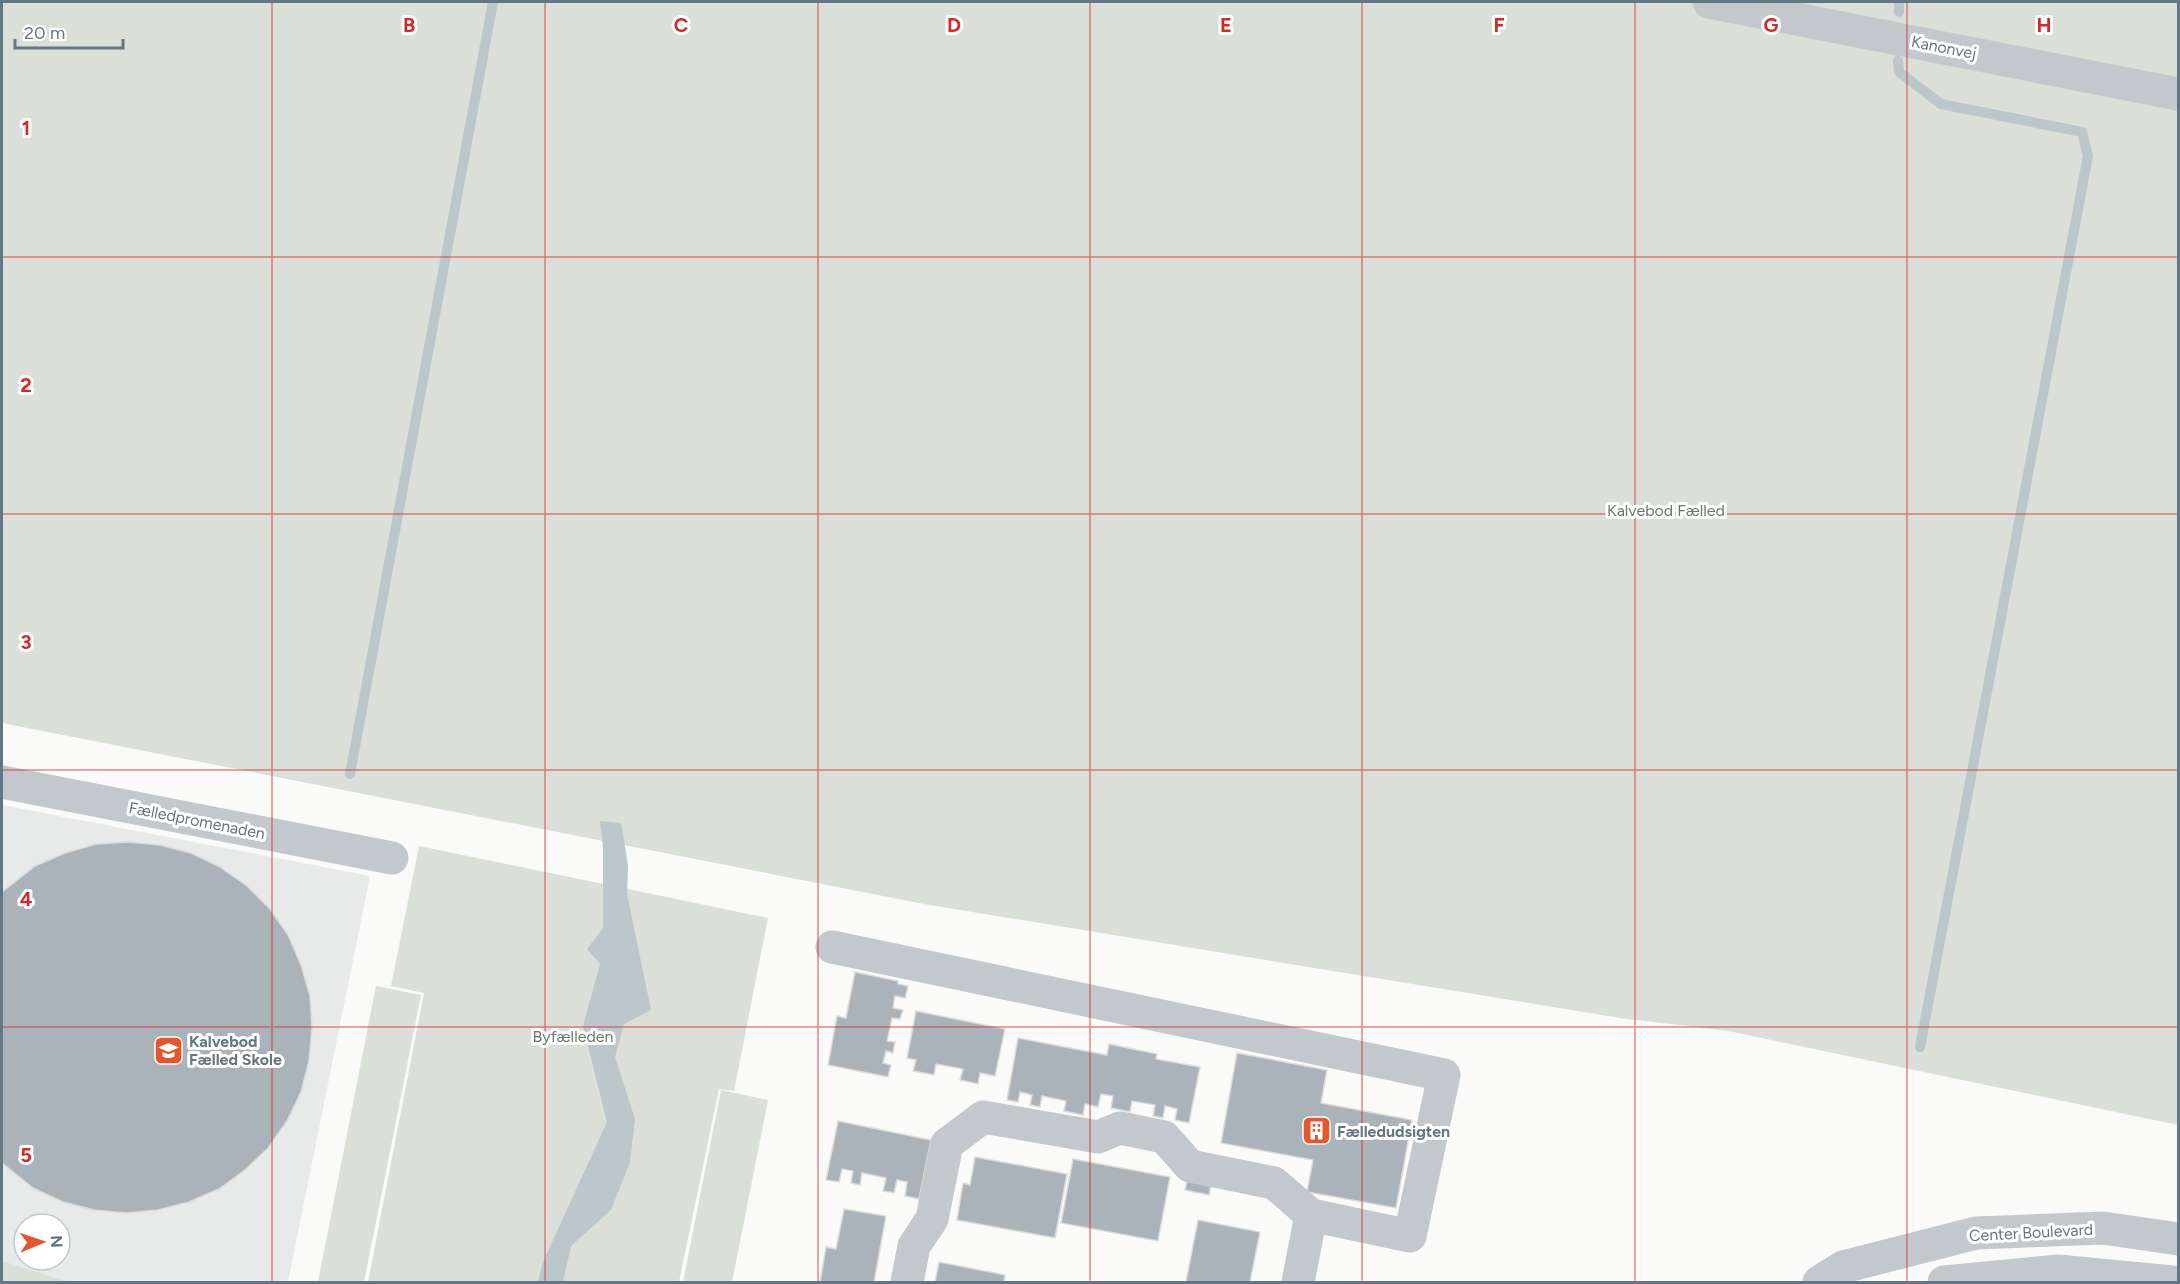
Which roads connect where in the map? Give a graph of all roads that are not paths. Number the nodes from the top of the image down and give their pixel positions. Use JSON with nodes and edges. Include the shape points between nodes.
{"nodes":[{"id":1,"x":1709,"y":2,"type":"edge"},
{"id":2,"x":2178,"y":93,"type":"edge"},
{"id":3,"x":2,"y":782,"type":"edge"},
{"id":4,"x":392,"y":858,"type":"dead end"},
{"id":5,"x":832,"y":947,"type":"dead end"},
{"id":6,"x":1311,"y":1215,"type":"junction"},
{"id":7,"x":2178,"y":1239,"type":"edge"},
{"id":8,"x":907,"y":1282,"type":"edge"},
{"id":9,"x":1298,"y":1282,"type":"edge"},
{"id":10,"x":1819,"y":1282,"type":"edge"},
{"id":11,"x":1944,"y":1282,"type":"edge"},
{"id":12,"x":2172,"y":1282,"type":"edge"}],
"edges":[{"from":1,"to":2,"type":"street","name":"Kanonvej"},
{"from":3,"to":4,"type":"street","name":"Fælledpromenaden"},
{"from":5,"to":6,"type":"street","via":[[1443,1075],[1410,1236]]},
{"from":6,"to":8,"type":"street","via":[[1274,1183],[1190,1166],[1164,1137],[1120,1128],[1098,1137],[983,1117],[947,1144],[932,1219],[914,1246]]},
{"from":6,"to":9,"type":"street"},
{"from":7,"to":10,"type":"street","name":"Center Boulevard","via":[[2103,1228],[1976,1233],[1843,1267]]},
{"from":11,"to":12,"type":"street","via":[[2058,1271]]}]}
